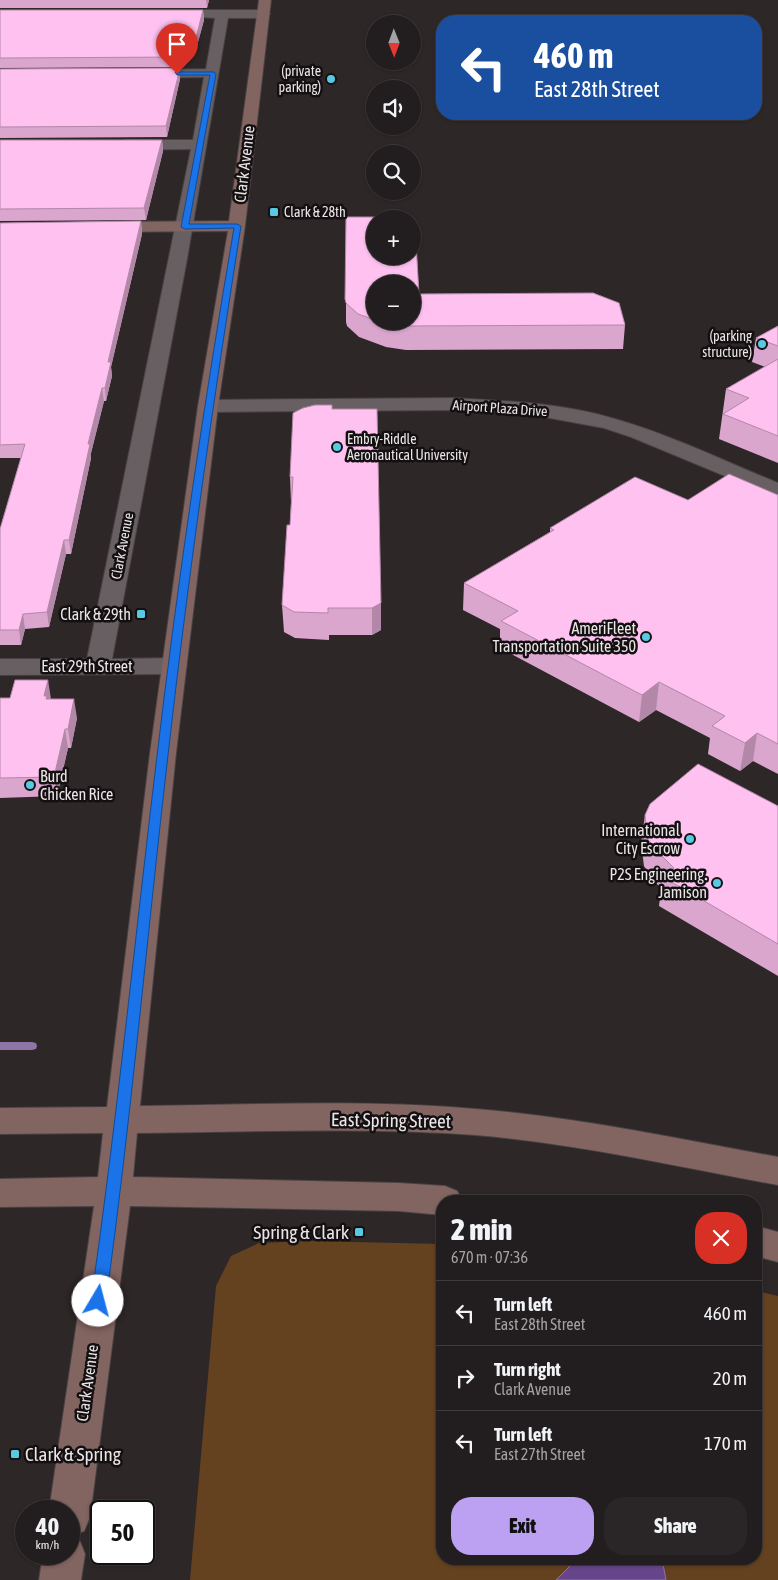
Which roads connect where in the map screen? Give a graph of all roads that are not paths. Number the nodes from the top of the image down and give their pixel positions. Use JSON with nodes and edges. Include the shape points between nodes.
{"nodes":[{"id":1,"x":264,"y":7,"type":"edge"},
{"id":2,"x":193,"y":14,"type":"edge"},
{"id":3,"x":222,"y":14,"type":"junction"},
{"id":4,"x":128,"y":74,"type":"edge"},
{"id":5,"x":214,"y":74,"type":"junction"},
{"id":6,"x":200,"y":144,"type":"junction"},
{"id":7,"x":114,"y":145,"type":"edge"},
{"id":8,"x":237,"y":226,"type":"junction"},
{"id":9,"x":88,"y":227,"type":"edge"},
{"id":10,"x":185,"y":227,"type":"junction"},
{"id":11,"x":208,"y":406,"type":"junction"},
{"id":12,"x":778,"y":491,"type":"edge"},
{"id":13,"x":98,"y":666,"type":"junction"},
{"id":14,"x":174,"y":666,"type":"junction"},
{"id":15,"x":0,"y":667,"type":"edge"},
{"id":16,"x":124,"y":1106,"type":"junction"},
{"id":17,"x":0,"y":1121,"type":"edge"},
{"id":18,"x":778,"y":1171,"type":"edge"},
{"id":19,"x":114,"y":1191,"type":"junction"},
{"id":20,"x":0,"y":1193,"type":"edge"},
{"id":21,"x":436,"y":1200,"type":"edge"},
{"id":22,"x":762,"y":1243,"type":"edge"},
{"id":23,"x":778,"y":1247,"type":"edge"},
{"id":24,"x":71,"y":1500,"type":"edge"},
{"id":25,"x":62,"y":1565,"type":"edge"},
{"id":26,"x":60,"y":1580,"type":"edge"}],
"edges":[{"from":1,"to":3,"type":"street"},
{"from":1,"to":8,"type":"main road","name":"Clark Avenue"},
{"from":2,"to":3,"type":"street"},
{"from":3,"to":5,"type":"street","name":"Clark Avenue"},
{"from":4,"to":5,"type":"street"},
{"from":5,"to":6,"type":"street","name":"Clark Avenue"},
{"from":6,"to":7,"type":"street"},
{"from":6,"to":10,"type":"street","name":"Clark Avenue"},
{"from":8,"to":10,"type":"main road"},
{"from":8,"to":11,"type":"main road","name":"Clark Avenue"},
{"from":9,"to":10,"type":"main road"},
{"from":10,"to":13,"type":"street","name":"Clark Avenue"},
{"from":11,"to":12,"type":"street","name":"Airport Plaza Drive","via":[[453,404],[569,414],[623,428]]},
{"from":11,"to":14,"type":"main road","name":"Clark Avenue"},
{"from":13,"to":14,"type":"street","name":"East 29th Street"},
{"from":13,"to":15,"type":"street","name":"East 29th Street"},
{"from":14,"to":16,"type":"main road","name":"Clark Avenue"},
{"from":16,"to":17,"type":"main road","name":"East Spring Street"},
{"from":16,"to":18,"type":"main road","name":"East Spring Street","via":[[477,1122],[564,1133]]},
{"from":16,"to":19,"type":"main road","name":"Clark Avenue"},
{"from":19,"to":20,"type":"main road"},
{"from":19,"to":21,"type":"main road"},
{"from":19,"to":24,"type":"main road","name":"Clark Avenue"},
{"from":22,"to":23,"type":"main road"},
{"from":25,"to":26,"type":"main road"}]}
